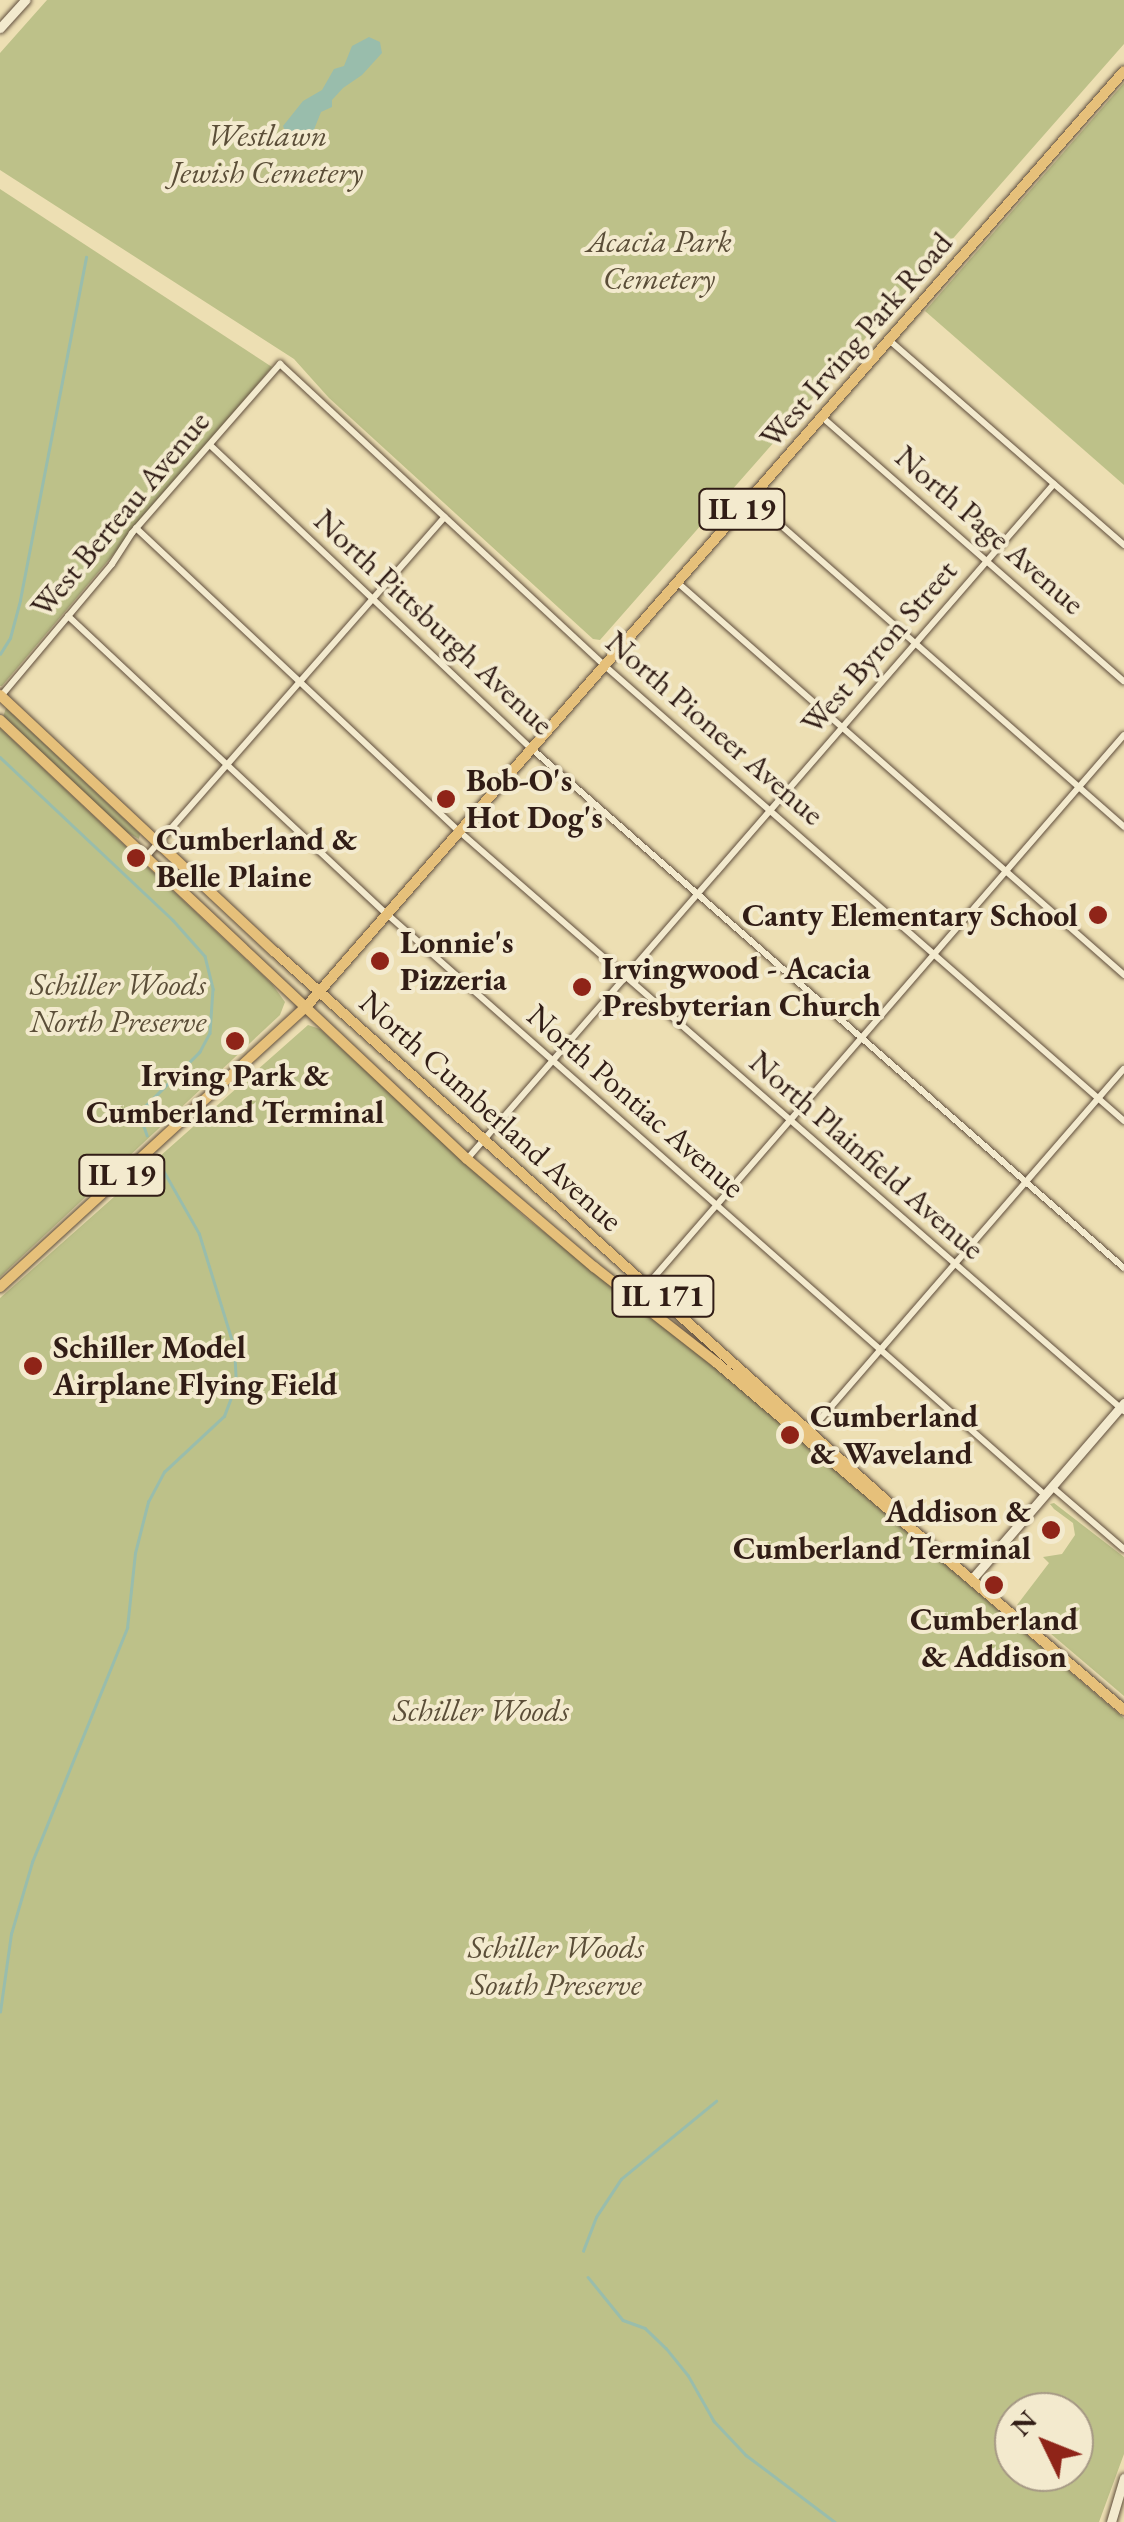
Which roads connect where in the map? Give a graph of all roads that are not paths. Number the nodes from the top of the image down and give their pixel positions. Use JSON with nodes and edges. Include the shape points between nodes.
{"nodes":[{"id":1,"x":25,"y":0,"type":"edge"},
{"id":2,"x":0,"y":28,"type":"edge"},
{"id":3,"x":1124,"y":71,"type":"edge"},
{"id":4,"x":889,"y":340,"type":"junction"},
{"id":5,"x":280,"y":364,"type":"joint"},
{"id":6,"x":822,"y":416,"type":"junction"},
{"id":7,"x":210,"y":445,"type":"junction"},
{"id":8,"x":1054,"y":484,"type":"junction"},
{"id":9,"x":750,"y":499,"type":"junction"},
{"id":10,"x":445,"y":517,"type":"junction"},
{"id":11,"x":136,"y":528,"type":"junction"},
{"id":12,"x":1124,"y":545,"type":"edge"},
{"id":13,"x":987,"y":561,"type":"junction"},
{"id":14,"x":678,"y":583,"type":"junction"},
{"id":15,"x":373,"y":599,"type":"junction"},
{"id":16,"x":68,"y":616,"type":"junction"},
{"id":17,"x":915,"y":644,"type":"junction"},
{"id":18,"x":605,"y":666,"type":"junction"},
{"id":19,"x":1124,"y":680,"type":"edge"},
{"id":20,"x":300,"y":682,"type":"junction"},
{"id":21,"x":0,"y":696,"type":"edge"},
{"id":22,"x":0,"y":720,"type":"edge"},
{"id":23,"x":842,"y":727,"type":"junction"},
{"id":24,"x":1124,"y":735,"type":"edge"},
{"id":25,"x":532,"y":749,"type":"junction"},
{"id":26,"x":228,"y":764,"type":"junction"},
{"id":27,"x":1079,"y":788,"type":"junction"},
{"id":28,"x":770,"y":810,"type":"junction"},
{"id":29,"x":1124,"y":827,"type":"edge"},
{"id":30,"x":460,"y":832,"type":"junction"},
{"id":31,"x":158,"y":844,"type":"junction"},
{"id":32,"x":145,"y":858,"type":"junction"},
{"id":33,"x":1006,"y":871,"type":"junction"},
{"id":34,"x":697,"y":894,"type":"junction"},
{"id":35,"x":388,"y":914,"type":"junction"},
{"id":36,"x":934,"y":954,"type":"junction"},
{"id":37,"x":1124,"y":974,"type":"edge"},
{"id":38,"x":626,"y":976,"type":"junction"},
{"id":39,"x":320,"y":992,"type":"junction"},
{"id":40,"x":306,"y":1008,"type":"junction"},
{"id":41,"x":862,"y":1038,"type":"junction"},
{"id":42,"x":553,"y":1060,"type":"junction"},
{"id":43,"x":1124,"y":1070,"type":"edge"},
{"id":44,"x":1098,"y":1099,"type":"junction"},
{"id":45,"x":790,"y":1121,"type":"junction"},
{"id":46,"x":1124,"y":1122,"type":"edge"},
{"id":47,"x":483,"y":1140,"type":"junction"},
{"id":48,"x":467,"y":1159,"type":"junction"},
{"id":49,"x":1026,"y":1182,"type":"junction"},
{"id":50,"x":717,"y":1205,"type":"junction"},
{"id":51,"x":954,"y":1266,"type":"junction"},
{"id":52,"x":1124,"y":1268,"type":"edge"},
{"id":53,"x":649,"y":1284,"type":"junction"},
{"id":54,"x":0,"y":1286,"type":"edge"},
{"id":55,"x":636,"y":1298,"type":"junction"},
{"id":56,"x":881,"y":1350,"type":"junction"},
{"id":57,"x":1122,"y":1408,"type":"edge"},
{"id":58,"x":812,"y":1430,"type":"junction"},
{"id":59,"x":804,"y":1439,"type":"junction"},
{"id":60,"x":1048,"y":1491,"type":"junction"},
{"id":61,"x":906,"y":1521,"type":"junction"},
{"id":62,"x":1124,"y":1549,"type":"edge"},
{"id":63,"x":972,"y":1579,"type":"junction"},
{"id":64,"x":1124,"y":1710,"type":"edge"},
{"id":65,"x":1124,"y":2478,"type":"edge"},
{"id":66,"x":1111,"y":2522,"type":"edge"}],
"edges":[{"from":1,"to":2,"type":"street"},
{"from":3,"to":4,"type":"main road","name":"West Irving Park Road","number":"IL 19"},
{"from":4,"to":6,"type":"main road","name":"West Irving Park Road","number":"IL 19"},
{"from":4,"to":8,"type":"street"},
{"from":5,"to":7,"type":"street","name":"West Berteau Avenue"},
{"from":5,"to":10,"type":"street","name":"North Pioneer Avenue"},
{"from":6,"to":9,"type":"main road","name":"West Irving Park Road","number":"IL 19"},
{"from":6,"to":13,"type":"street","name":"North Page Avenue"},
{"from":7,"to":11,"type":"street","name":"West Berteau Avenue"},
{"from":7,"to":15,"type":"street","name":"North Pittsburgh Avenue"},
{"from":8,"to":12,"type":"street"},
{"from":8,"to":13,"type":"street","name":"West Byron Street"},
{"from":9,"to":14,"type":"main road","name":"West Irving Park Road","number":"IL 19"},
{"from":9,"to":17,"type":"street"},
{"from":10,"to":15,"type":"street"},
{"from":10,"to":18,"type":"street","name":"North Pioneer Avenue"},
{"from":11,"to":16,"type":"street","name":"West Berteau Avenue"},
{"from":11,"to":20,"type":"street","name":"North Plainfield Avenue"},
{"from":13,"to":17,"type":"street","name":"West Byron Street"},
{"from":13,"to":19,"type":"street","name":"North Page Avenue"},
{"from":14,"to":18,"type":"main road","name":"West Irving Park Road","number":"IL 19"},
{"from":14,"to":23,"type":"street"},
{"from":15,"to":20,"type":"street"},
{"from":15,"to":25,"type":"street","name":"North Pittsburgh Avenue"},
{"from":16,"to":21,"type":"street","name":"West Berteau Avenue"},
{"from":16,"to":26,"type":"street","name":"North Pontiac Avenue"},
{"from":17,"to":23,"type":"street","name":"West Byron Street"},
{"from":17,"to":27,"type":"street"},
{"from":18,"to":25,"type":"main road","name":"West Irving Park Road","number":"IL 19"},
{"from":18,"to":28,"type":"street","name":"North Pioneer Avenue"},
{"from":20,"to":26,"type":"street"},
{"from":20,"to":30,"type":"street","name":"North Plainfield Avenue"},
{"from":21,"to":31,"type":"main road","name":"North Cumberland Avenue","number":"IL 171"},
{"from":22,"to":32,"type":"main road","name":"North Cumberland Avenue","number":"IL 171"},
{"from":23,"to":28,"type":"street","name":"West Byron Street"},
{"from":23,"to":33,"type":"street"},
{"from":24,"to":27,"type":"street"},
{"from":25,"to":30,"type":"main road","name":"West Irving Park Road","number":"IL 19"},
{"from":25,"to":34,"type":"street","name":"North Pittsburgh Avenue"},
{"from":26,"to":31,"type":"street"},
{"from":26,"to":35,"type":"street","name":"North Pontiac Avenue"},
{"from":27,"to":29,"type":"street"},
{"from":27,"to":33,"type":"street"},
{"from":28,"to":34,"type":"street","name":"West Byron Street"},
{"from":28,"to":36,"type":"street","name":"North Pioneer Avenue"},
{"from":30,"to":35,"type":"main road","name":"West Irving Park Road","number":"IL 19"},
{"from":30,"to":38,"type":"street","name":"North Plainfield Avenue"},
{"from":31,"to":32,"type":"street"},
{"from":31,"to":39,"type":"main road","name":"North Cumberland Avenue","number":"IL 171"},
{"from":32,"to":40,"type":"main road","name":"North Cumberland Avenue","number":"IL 171"},
{"from":33,"to":36,"type":"street"},
{"from":33,"to":37,"type":"street"},
{"from":34,"to":38,"type":"street","name":"West Byron Street"},
{"from":34,"to":41,"type":"street","name":"North Pittsburgh Avenue"},
{"from":35,"to":39,"type":"main road","name":"West Irving Park Road","number":"IL 19"},
{"from":35,"to":42,"type":"street","name":"North Pontiac Avenue"},
{"from":36,"to":41,"type":"street"},
{"from":36,"to":44,"type":"street","name":"North Pioneer Avenue"},
{"from":38,"to":42,"type":"street","name":"West Byron Street"},
{"from":38,"to":45,"type":"street","name":"North Plainfield Avenue"},
{"from":39,"to":40,"type":"main road","name":"West Irving Park Road","number":"IL 19"},
{"from":39,"to":47,"type":"main road","name":"North Cumberland Avenue","number":"IL 171"},
{"from":40,"to":48,"type":"main road","name":"North Cumberland Avenue","number":"IL 171"},
{"from":40,"to":54,"type":"main road","name":"West Irving Park Road","number":"IL 19"},
{"from":41,"to":45,"type":"street"},
{"from":41,"to":49,"type":"street","name":"North Pittsburgh Avenue"},
{"from":42,"to":47,"type":"street","name":"West Byron Street"},
{"from":42,"to":50,"type":"street","name":"North Pontiac Avenue"},
{"from":43,"to":44,"type":"street"},
{"from":44,"to":46,"type":"street","name":"North Pioneer Avenue"},
{"from":44,"to":49,"type":"street"},
{"from":45,"to":50,"type":"street"},
{"from":45,"to":51,"type":"street","name":"North Plainfield Avenue"},
{"from":47,"to":48,"type":"street","name":"West Byron Street"},
{"from":47,"to":53,"type":"main road","name":"North Cumberland Avenue","number":"IL 171"},
{"from":48,"to":55,"type":"main road","name":"North Cumberland Avenue","number":"IL 171"},
{"from":49,"to":51,"type":"street"},
{"from":49,"to":52,"type":"street","name":"North Pittsburgh Avenue"},
{"from":50,"to":53,"type":"street"},
{"from":50,"to":56,"type":"street","name":"North Pontiac Avenue"},
{"from":51,"to":56,"type":"street"},
{"from":51,"to":57,"type":"street","name":"North Plainfield Avenue"},
{"from":53,"to":55,"type":"street"},
{"from":53,"to":58,"type":"main road","name":"North Cumberland Avenue","number":"IL 171"},
{"from":55,"to":59,"type":"main road","name":"North Cumberland Avenue","number":"IL 171"},
{"from":56,"to":58,"type":"street"},
{"from":56,"to":60,"type":"street","name":"North Pontiac Avenue"},
{"from":57,"to":60,"type":"street"},
{"from":58,"to":59,"type":"street"},
{"from":58,"to":61,"type":"main road","name":"North Cumberland Avenue","number":"IL 171"},
{"from":59,"to":61,"type":"main road","name":"North Cumberland Avenue","number":"IL 171"},
{"from":60,"to":62,"type":"street","name":"North Pontiac Avenue"},
{"from":60,"to":63,"type":"street"},
{"from":61,"to":63,"type":"main road","name":"North Cumberland Avenue","number":"IL 171"},
{"from":63,"to":64,"type":"main road","name":"North Cumberland Avenue","number":"IL 171"},
{"from":65,"to":66,"type":"street"}]}
